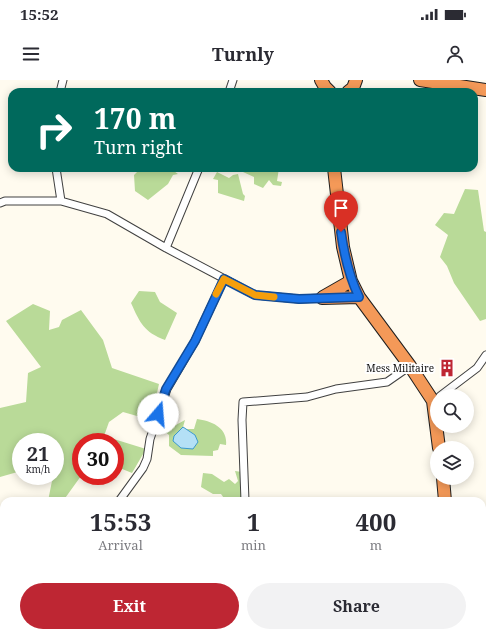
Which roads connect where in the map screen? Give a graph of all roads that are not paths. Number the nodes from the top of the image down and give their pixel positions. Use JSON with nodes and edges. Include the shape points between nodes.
{"nodes":[{"id":1,"x":420,"y":80,"type":"edge"},
{"id":2,"x":473,"y":88,"type":"edge"},
{"id":3,"x":57,"y":172,"type":"edge"},
{"id":4,"x":196,"y":172,"type":"edge"},
{"id":5,"x":334,"y":172,"type":"edge"},
{"id":6,"x":61,"y":200,"type":"junction"},
{"id":7,"x":0,"y":202,"type":"edge"},
{"id":8,"x":166,"y":248,"type":"junction"},
{"id":9,"x":224,"y":279,"type":"junction"},
{"id":10,"x":351,"y":281,"type":"junction"},
{"id":11,"x":359,"y":297,"type":"junction"},
{"id":12,"x":322,"y":298,"type":"junction"},
{"id":13,"x":486,"y":355,"type":"edge"},
{"id":14,"x":410,"y":366,"type":"junction"},
{"id":15,"x":450,"y":389,"type":"edge"},
{"id":16,"x":430,"y":390,"type":"edge"},
{"id":17,"x":444,"y":485,"type":"edge"},
{"id":18,"x":122,"y":497,"type":"edge"},
{"id":19,"x":245,"y":497,"type":"edge"},
{"id":20,"x":445,"y":497,"type":"edge"}],
"edges":[{"from":1,"to":2,"type":"highway"},
{"from":3,"to":6,"type":"street"},
{"from":4,"to":8,"type":"street"},
{"from":5,"to":10,"type":"highway","via":[[343,247]]},
{"from":6,"to":7,"type":"street"},
{"from":6,"to":8,"type":"street","via":[[107,214]]},
{"from":8,"to":9,"type":"street"},
{"from":9,"to":12,"type":"street","via":[[255,295],[299,299]]},
{"from":9,"to":18,"type":"street","via":[[195,341],[166,389],[143,468]]},
{"from":10,"to":11,"type":"highway"},
{"from":10,"to":12,"type":"highway"},
{"from":11,"to":12,"type":"highway"},
{"from":11,"to":14,"type":"highway"},
{"from":13,"to":15,"type":"street","via":[[477,368]]},
{"from":14,"to":16,"type":"highway"},
{"from":14,"to":19,"type":"street","via":[[387,382],[336,389],[307,397],[243,402]]},
{"from":17,"to":20,"type":"highway"}]}
